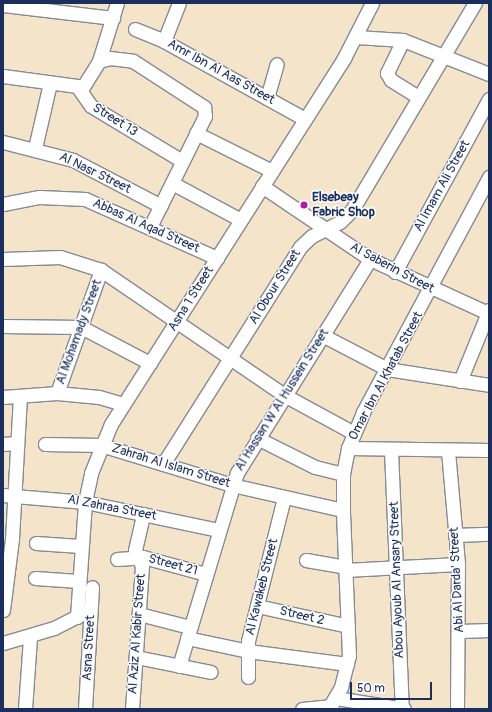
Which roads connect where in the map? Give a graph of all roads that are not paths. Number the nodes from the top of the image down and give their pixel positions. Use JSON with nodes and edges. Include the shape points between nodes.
{"nodes":[{"id":1,"x":117,"y":3,"type":"edge"},
{"id":2,"x":122,"y":3,"type":"edge"},
{"id":3,"x":179,"y":3,"type":"edge"},
{"id":4,"x":372,"y":3,"type":"edge"},
{"id":5,"x":475,"y":3,"type":"edge"},
{"id":6,"x":3,"y":5,"type":"edge"},
{"id":7,"x":17,"y":5,"type":"edge"},
{"id":8,"x":113,"y":18,"type":"junction"},
{"id":9,"x":136,"y":29,"type":"dead end"},
{"id":10,"x":356,"y":37,"type":"junction"},
{"id":11,"x":403,"y":40,"type":"junction"},
{"id":12,"x":164,"y":41,"type":"junction"},
{"id":13,"x":444,"y":54,"type":"junction"},
{"id":14,"x":99,"y":61,"type":"junction"},
{"id":15,"x":277,"y":64,"type":"dead end"},
{"id":16,"x":489,"y":74,"type":"edge"},
{"id":17,"x":3,"y":76,"type":"edge"},
{"id":18,"x":50,"y":83,"type":"junction"},
{"id":19,"x":81,"y":90,"type":"junction"},
{"id":20,"x":418,"y":97,"type":"junction"},
{"id":21,"x":267,"y":98,"type":"junction"},
{"id":22,"x":489,"y":99,"type":"edge"},
{"id":23,"x":305,"y":119,"type":"junction"},
{"id":24,"x":196,"y":133,"type":"junction"},
{"id":25,"x":3,"y":142,"type":"edge"},
{"id":26,"x":35,"y":148,"type":"junction"},
{"id":27,"x":182,"y":162,"type":"junction"},
{"id":28,"x":272,"y":171,"type":"junction"},
{"id":29,"x":489,"y":177,"type":"edge"},
{"id":30,"x":172,"y":183,"type":"junction"},
{"id":31,"x":262,"y":186,"type":"junction"},
{"id":32,"x":3,"y":204,"type":"edge"},
{"id":33,"x":161,"y":206,"type":"junction"},
{"id":34,"x":241,"y":220,"type":"junction"},
{"id":35,"x":150,"y":227,"type":"junction"},
{"id":36,"x":326,"y":230,"type":"junction"},
{"id":37,"x":217,"y":258,"type":"junction"},
{"id":38,"x":3,"y":259,"type":"edge"},
{"id":39,"x":370,"y":259,"type":"junction"},
{"id":40,"x":101,"y":270,"type":"junction"},
{"id":41,"x":395,"y":272,"type":"junction"},
{"id":42,"x":431,"y":289,"type":"junction"},
{"id":43,"x":488,"y":312,"type":"edge"},
{"id":44,"x":177,"y":321,"type":"junction"},
{"id":45,"x":3,"y":326,"type":"edge"},
{"id":46,"x":81,"y":327,"type":"junction"},
{"id":47,"x":322,"y":335,"type":"junction"},
{"id":48,"x":230,"y":358,"type":"junction"},
{"id":49,"x":150,"y":363,"type":"junction"},
{"id":50,"x":387,"y":369,"type":"junction"},
{"id":51,"x":460,"y":381,"type":"junction"},
{"id":52,"x":489,"y":385,"type":"edge"},
{"id":53,"x":57,"y":393,"type":"junction"},
{"id":54,"x":284,"y":395,"type":"junction"},
{"id":55,"x":20,"y":396,"type":"junction"},
{"id":56,"x":3,"y":397,"type":"edge"},
{"id":57,"x":123,"y":404,"type":"junction"},
{"id":58,"x":354,"y":433,"type":"junction"},
{"id":59,"x":257,"y":438,"type":"junction"},
{"id":60,"x":17,"y":443,"type":"junction"},
{"id":61,"x":3,"y":444,"type":"edge"},
{"id":62,"x":45,"y":444,"type":"dead end"},
{"id":63,"x":101,"y":445,"type":"junction"},
{"id":64,"x":348,"y":448,"type":"junction"},
{"id":65,"x":391,"y":450,"type":"junction"},
{"id":66,"x":489,"y":450,"type":"edge"},
{"id":67,"x":448,"y":451,"type":"junction"},
{"id":68,"x":163,"y":464,"type":"junction"},
{"id":69,"x":343,"y":474,"type":"junction"},
{"id":70,"x":232,"y":485,"type":"junction"},
{"id":71,"x":9,"y":495,"type":"edge"},
{"id":72,"x":284,"y":498,"type":"junction"},
{"id":73,"x":85,"y":502,"type":"junction"},
{"id":74,"x":343,"y":510,"type":"junction"},
{"id":75,"x":143,"y":514,"type":"junction"},
{"id":76,"x":219,"y":530,"type":"junction"},
{"id":77,"x":489,"y":534,"type":"edge"},
{"id":78,"x":456,"y":535,"type":"junction"},
{"id":79,"x":7,"y":539,"type":"edge"},
{"id":80,"x":36,"y":543,"type":"dead end"},
{"id":81,"x":80,"y":546,"type":"junction"},
{"id":82,"x":137,"y":556,"type":"junction"},
{"id":83,"x":117,"y":559,"type":"dead end"},
{"id":84,"x":306,"y":560,"type":"dead end"},
{"id":85,"x":458,"y":564,"type":"junction"},
{"id":86,"x":398,"y":568,"type":"junction"},
{"id":87,"x":345,"y":569,"type":"junction"},
{"id":88,"x":206,"y":574,"type":"junction"},
{"id":89,"x":36,"y":578,"type":"dead end"},
{"id":90,"x":78,"y":581,"type":"junction"},
{"id":91,"x":92,"y":587,"type":"dead end"},
{"id":92,"x":5,"y":593,"type":"edge"},
{"id":93,"x":257,"y":606,"type":"junction"},
{"id":94,"x":91,"y":609,"type":"junction"},
{"id":95,"x":3,"y":610,"type":"edge"},
{"id":96,"x":139,"y":614,"type":"junction"},
{"id":97,"x":77,"y":617,"type":"junction"},
{"id":98,"x":348,"y":626,"type":"junction"},
{"id":99,"x":489,"y":630,"type":"edge"},
{"id":100,"x":460,"y":631,"type":"junction"},
{"id":101,"x":188,"y":633,"type":"junction"},
{"id":102,"x":30,"y":637,"type":"junction"},
{"id":103,"x":3,"y":643,"type":"edge"},
{"id":104,"x":248,"y":651,"type":"junction"},
{"id":105,"x":136,"y":657,"type":"junction"},
{"id":106,"x":348,"y":664,"type":"junction"},
{"id":107,"x":179,"y":666,"type":"junction"},
{"id":108,"x":211,"y":672,"type":"dead end"},
{"id":109,"x":248,"y":677,"type":"dead end"},
{"id":110,"x":332,"y":706,"type":"edge"},
{"id":111,"x":25,"y":709,"type":"edge"},
{"id":112,"x":86,"y":709,"type":"edge"},
{"id":113,"x":132,"y":709,"type":"edge"},
{"id":114,"x":302,"y":709,"type":"edge"},
{"id":115,"x":403,"y":709,"type":"edge"},
{"id":116,"x":457,"y":709,"type":"edge"}],
"edges":[{"from":1,"to":2,"type":"street"},
{"from":1,"to":8,"type":"street"},
{"from":3,"to":12,"type":"street"},
{"from":4,"to":10,"type":"street","name":"Asna 1 Street"},
{"from":5,"to":13,"type":"street","name":"Al Obour Street"},
{"from":6,"to":7,"type":"street"},
{"from":7,"to":8,"type":"street"},
{"from":8,"to":14,"type":"street"},
{"from":9,"to":12,"type":"street","name":"Amr Ibn Al Aas Street"},
{"from":10,"to":11,"type":"street"},
{"from":10,"to":23,"type":"street","name":"Asna 1 Street"},
{"from":11,"to":13,"type":"street"},
{"from":11,"to":20,"type":"street","via":[[387,73],[391,80]]},
{"from":12,"to":21,"type":"street","name":"Amr Ibn Al Aas Street"},
{"from":13,"to":16,"type":"street"},
{"from":13,"to":20,"type":"street","name":"Al Obour Street"},
{"from":14,"to":19,"type":"street"},
{"from":14,"to":24,"type":"street","via":[[116,58],[133,61],[202,103],[205,116]]},
{"from":15,"to":21,"type":"street"},
{"from":17,"to":18,"type":"street","name":"Street 13"},
{"from":18,"to":19,"type":"street","name":"Street 13","via":[[72,84]]},
{"from":18,"to":26,"type":"street"},
{"from":19,"to":27,"type":"street","name":"Street 13","via":[[91,106]]},
{"from":20,"to":36,"type":"street","name":"Al Obour Street","via":[[352,210]]},
{"from":21,"to":23,"type":"street","name":"Amr Ibn Al Aas Street"},
{"from":22,"to":41,"type":"street","name":"Al Imam Ali Street"},
{"from":23,"to":28,"type":"street","name":"Asna 1 Street"},
{"from":24,"to":27,"type":"street"},
{"from":24,"to":28,"type":"street"},
{"from":25,"to":26,"type":"street","name":"Al Nasr Street"},
{"from":26,"to":33,"type":"street","name":"Al Nasr Street","via":[[73,160]]},
{"from":27,"to":30,"type":"street"},
{"from":28,"to":31,"type":"street","name":"Asna 1 Street"},
{"from":29,"to":42,"type":"street","name":"Omar Ibn Al Khatab Street"},
{"from":30,"to":33,"type":"street"},
{"from":30,"to":34,"type":"street"},
{"from":31,"to":34,"type":"street","name":"Asna 1 Street"},
{"from":31,"to":36,"type":"street","name":"Al Saberin Street"},
{"from":32,"to":35,"type":"street","name":"Abbas Al Aqad Street","via":[[39,197],[85,199]]},
{"from":33,"to":35,"type":"street"},
{"from":34,"to":37,"type":"street","name":"Asna 1 Street"},
{"from":35,"to":37,"type":"street","name":"Abbas Al Aqad Street"},
{"from":36,"to":39,"type":"street","name":"Al Saberin Street"},
{"from":36,"to":48,"type":"street","name":"Al Obour Street","via":[[300,247]]},
{"from":37,"to":44,"type":"street","name":"Asna 1 Street"},
{"from":38,"to":40,"type":"street","via":[[60,257]]},
{"from":39,"to":41,"type":"street","name":"Al Saberin Street"},
{"from":39,"to":47,"type":"street","name":"Al Hassan W Al Hussein Street"},
{"from":40,"to":44,"type":"street"},
{"from":40,"to":46,"type":"street","name":"Al Mohamady Street"},
{"from":41,"to":42,"type":"street","name":"Al Saberin Street"},
{"from":42,"to":43,"type":"street","name":"Al Saberin Street"},
{"from":42,"to":50,"type":"street","name":"Omar Ibn Al Khatab Street"},
{"from":43,"to":51,"type":"street"},
{"from":44,"to":48,"type":"street"},
{"from":44,"to":49,"type":"street","name":"Asna 1 Street"},
{"from":45,"to":46,"type":"street"},
{"from":46,"to":49,"type":"street"},
{"from":46,"to":53,"type":"street","name":"Al Mohamady Street"},
{"from":47,"to":50,"type":"street"},
{"from":47,"to":54,"type":"street","name":"Al Hassan W Al Hussein Street"},
{"from":48,"to":54,"type":"street"},
{"from":48,"to":68,"type":"street","name":"Al Obour Street"},
{"from":49,"to":57,"type":"street","name":"Asna 1 Street"},
{"from":50,"to":51,"type":"street"},
{"from":50,"to":58,"type":"street","name":"Omar Ibn Al Khatab Street"},
{"from":51,"to":52,"type":"street"},
{"from":53,"to":55,"type":"street"},
{"from":53,"to":57,"type":"street","via":[[99,397]]},
{"from":54,"to":58,"type":"street"},
{"from":54,"to":59,"type":"street","name":"Al Hassan W Al Hussein Street"},
{"from":55,"to":56,"type":"street"},
{"from":55,"to":60,"type":"street"},
{"from":57,"to":63,"type":"street","name":"Asna 1 Street"},
{"from":58,"to":64,"type":"street","name":"Omar Ibn Al Khatab Street"},
{"from":59,"to":69,"type":"street","via":[[315,467]]},
{"from":59,"to":70,"type":"street","name":"Al Hassan W Al Hussein Street"},
{"from":60,"to":61,"type":"street"},
{"from":60,"to":71,"type":"street"},
{"from":62,"to":63,"type":"street","name":"Zahrah Al Islam Street"},
{"from":63,"to":68,"type":"street","name":"Zahrah Al Islam Street"},
{"from":63,"to":73,"type":"street","name":"Asna 1 Street"},
{"from":64,"to":65,"type":"street"},
{"from":64,"to":69,"type":"street","name":"Omar Ibn Al Khatab Street"},
{"from":65,"to":67,"type":"street"},
{"from":65,"to":86,"type":"street","name":"Abou Ayoub Al Ansary Street"},
{"from":66,"to":67,"type":"street"},
{"from":67,"to":78,"type":"street","name":"Abi Al Darda' Street"},
{"from":68,"to":70,"type":"street","name":"Zahrah Al Islam Street"},
{"from":69,"to":74,"type":"street","name":"Omar Ibn Al Khatab Street"},
{"from":70,"to":72,"type":"street","name":"Zahrah Al Islam Street"},
{"from":70,"to":76,"type":"street","name":"Al Hassan W Al Hussein Street"},
{"from":71,"to":73,"type":"street","name":"Al Zahraa Street"},
{"from":71,"to":79,"type":"street"},
{"from":72,"to":74,"type":"street","name":"Zahrah Al Islam Street"},
{"from":72,"to":93,"type":"street","name":"Al Kawakeb Street"},
{"from":73,"to":75,"type":"street","name":"Al Zahraa Street"},
{"from":73,"to":81,"type":"street","name":"Asna 1 Street"},
{"from":74,"to":87,"type":"street","name":"Omar Ibn Al Khatab Street"},
{"from":75,"to":76,"type":"street","name":"Al Zahraa Street"},
{"from":75,"to":82,"type":"street","name":"Al Aziz Al Kabir Street","via":[[136,546]]},
{"from":76,"to":88,"type":"street","name":"Al Hassan W Al Hussein Street"},
{"from":77,"to":78,"type":"street"},
{"from":78,"to":85,"type":"street","name":"Abi Al Darda' Street"},
{"from":79,"to":92,"type":"street"},
{"from":80,"to":81,"type":"street"},
{"from":81,"to":90,"type":"street","name":"Asna 1 Street"},
{"from":82,"to":83,"type":"street","name":"Street 21"},
{"from":82,"to":88,"type":"street","name":"Street 21"},
{"from":82,"to":96,"type":"street","name":"Al Aziz Al Kabir Street","via":[[142,566]]},
{"from":84,"to":87,"type":"street"},
{"from":85,"to":86,"type":"street"},
{"from":85,"to":100,"type":"street","name":"Abi Al Darda' Street"},
{"from":86,"to":87,"type":"street"},
{"from":86,"to":115,"type":"street","name":"Abou Ayoub Al Ansary Street"},
{"from":87,"to":98,"type":"street","name":"Omar Ibn Al Khatab Street"},
{"from":88,"to":101,"type":"street","name":"Al Hassan W Al Hussein Street"},
{"from":89,"to":90,"type":"street"},
{"from":90,"to":97,"type":"street","name":"Asna 1 Street"},
{"from":91,"to":94,"type":"street","name":"Asna Street"},
{"from":92,"to":95,"type":"street"},
{"from":93,"to":98,"type":"street","name":"Street 2"},
{"from":93,"to":104,"type":"street","name":"Al Kawakeb Street"},
{"from":94,"to":97,"type":"street"},
{"from":94,"to":112,"type":"street","name":"Asna Street"},
{"from":96,"to":101,"type":"street"},
{"from":96,"to":105,"type":"street","name":"Al Aziz Al Kabir Street"},
{"from":97,"to":102,"type":"street"},
{"from":98,"to":106,"type":"street","name":"Omar Ibn Al Khatab Street"},
{"from":99,"to":100,"type":"street"},
{"from":100,"to":116,"type":"street","name":"Abi Al Darda' Street"},
{"from":101,"to":104,"type":"street"},
{"from":101,"to":107,"type":"street","name":"Al Hassan W Al Hussein Street"},
{"from":102,"to":103,"type":"street"},
{"from":102,"to":111,"type":"street"},
{"from":104,"to":106,"type":"street"},
{"from":104,"to":109,"type":"street","name":"Al Kawakeb Street"},
{"from":105,"to":107,"type":"street"},
{"from":105,"to":113,"type":"street","name":"Al Aziz Al Kabir Street"},
{"from":106,"to":110,"type":"street","name":"Omar Ibn Al Khatab Street"},
{"from":107,"to":108,"type":"street"},
{"from":110,"to":114,"type":"street"},
{"from":110,"to":115,"type":"street"}]}
